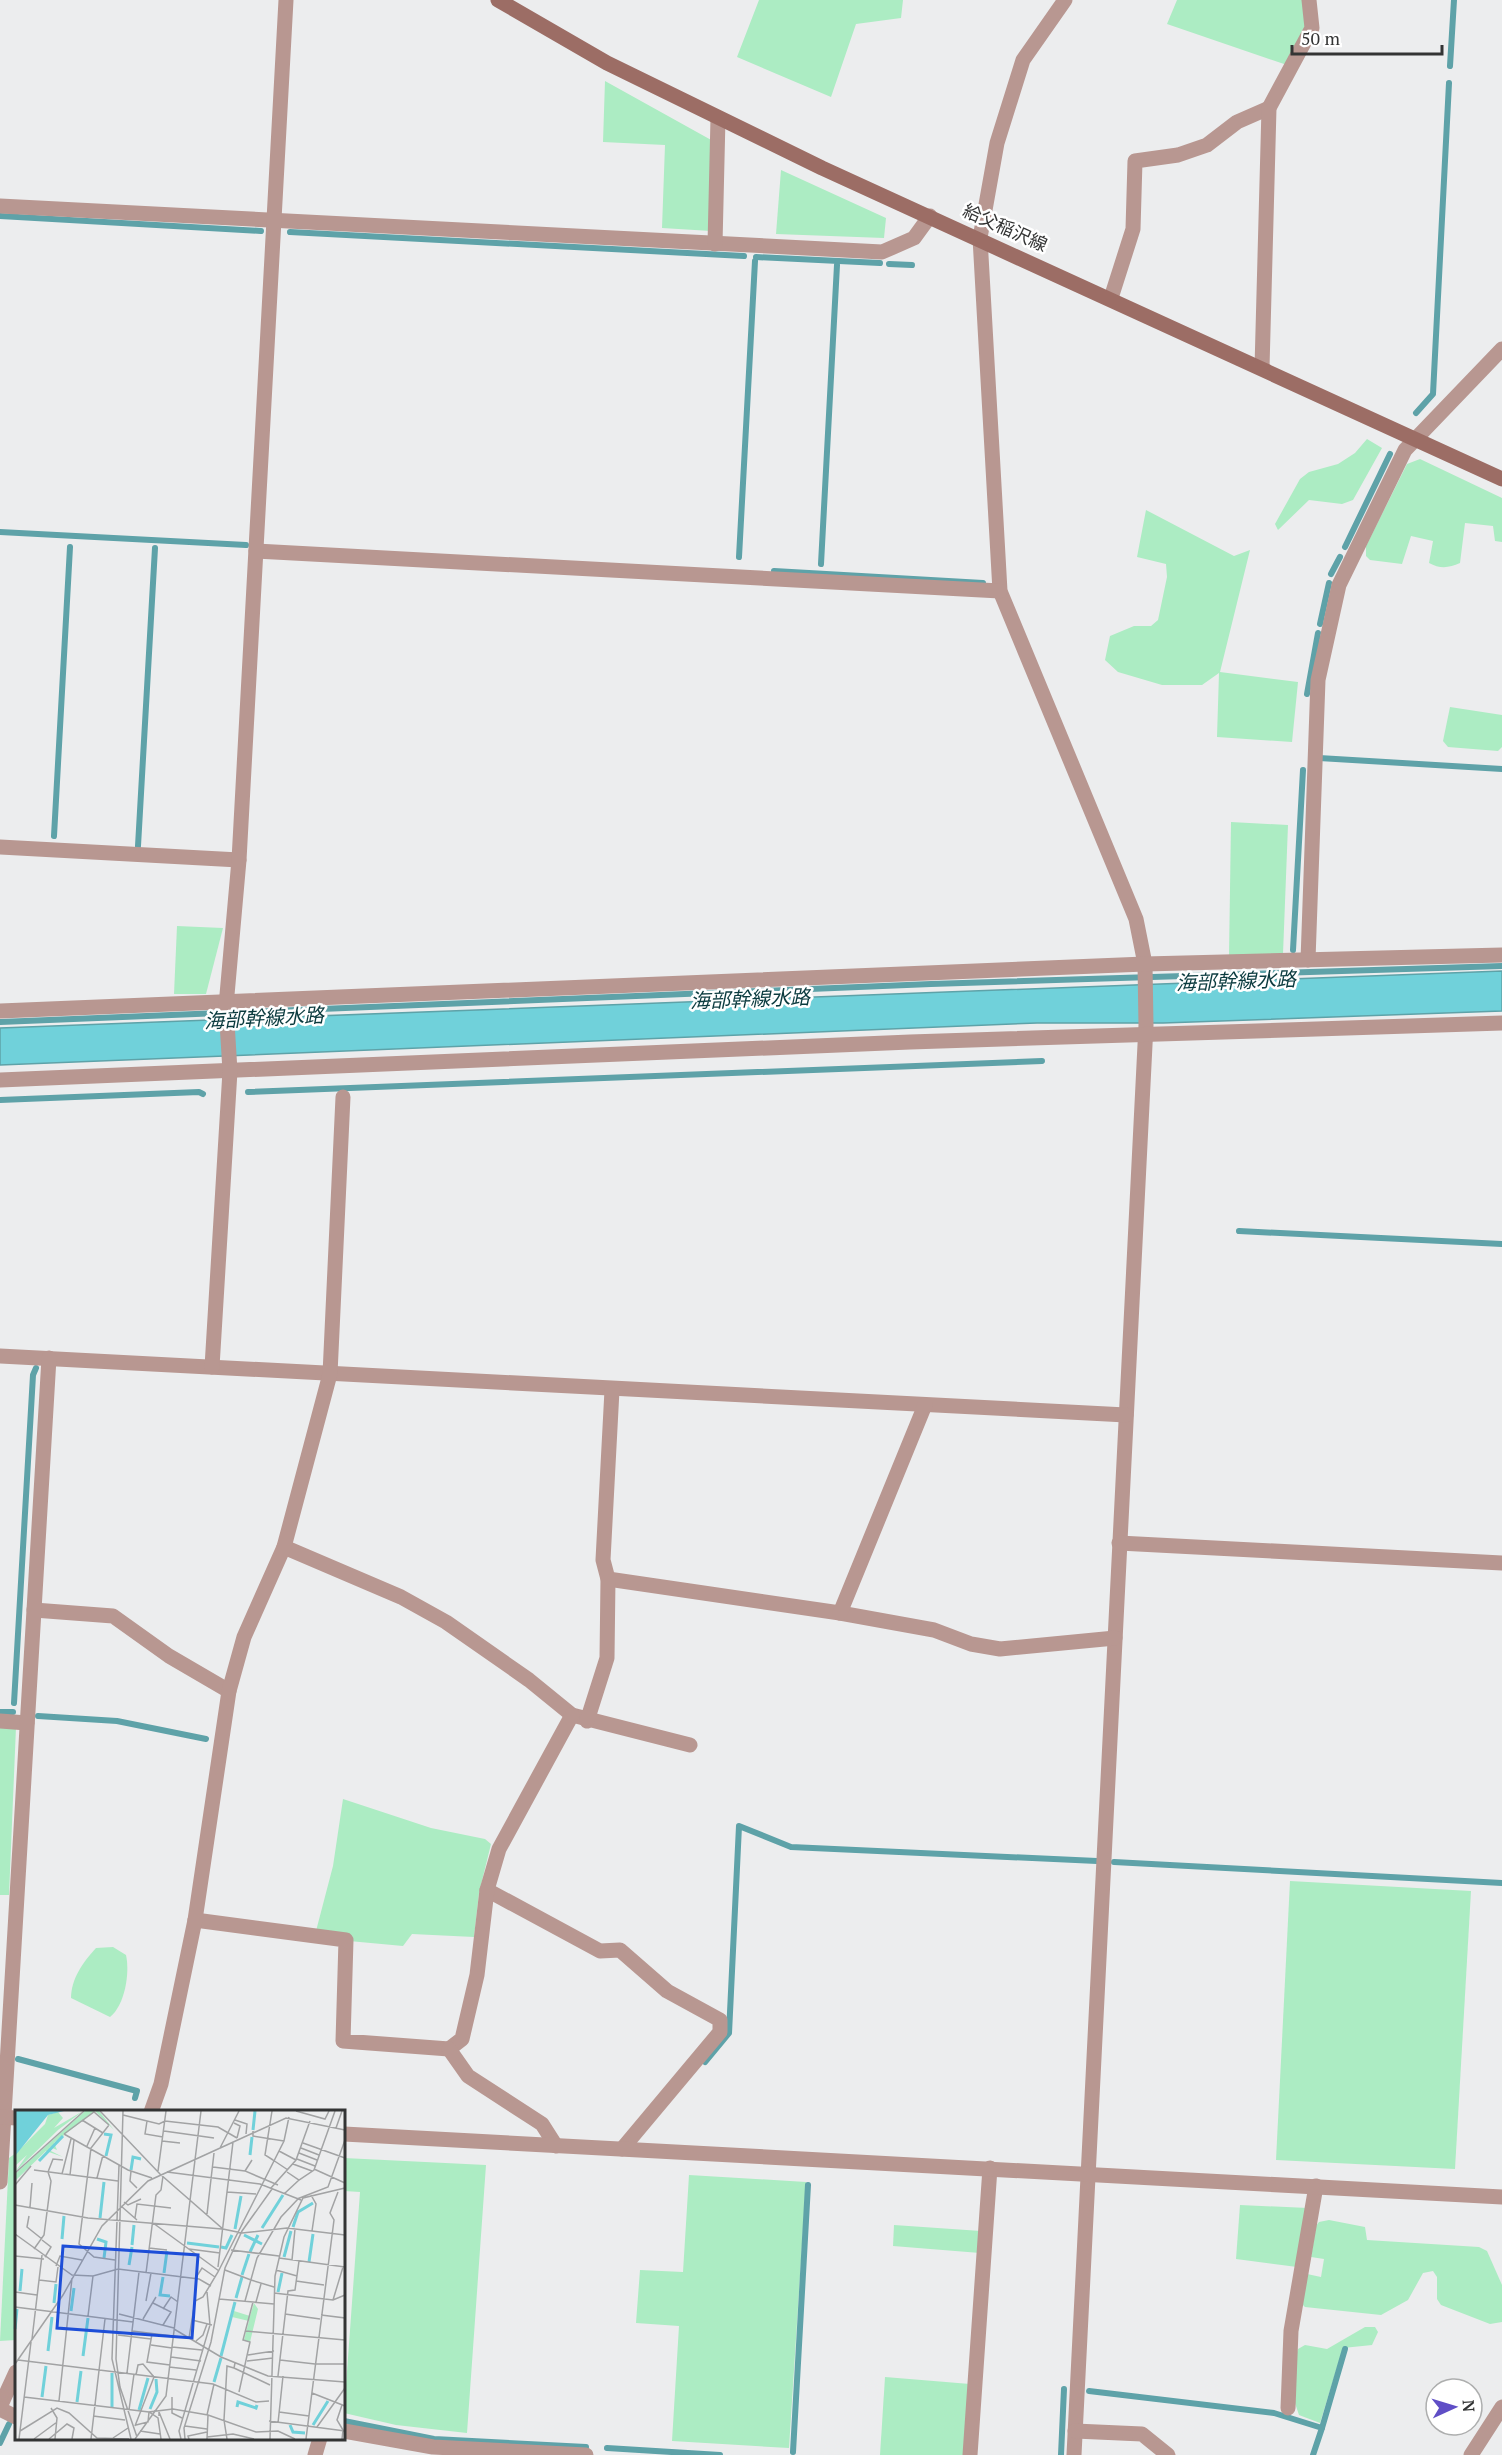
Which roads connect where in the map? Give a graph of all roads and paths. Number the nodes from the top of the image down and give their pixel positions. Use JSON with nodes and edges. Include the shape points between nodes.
{"nodes":[{"id":1,"x":286,"y":0,"type":"edge"},
{"id":2,"x":498,"y":0,"type":"edge"},
{"id":3,"x":1065,"y":0,"type":"edge"},
{"id":4,"x":1309,"y":0,"type":"edge"},
{"id":5,"x":1269,"y":108,"type":"junction"},
{"id":6,"x":718,"y":118,"type":"junction"},
{"id":7,"x":0,"y":206,"type":"edge"},
{"id":8,"x":930,"y":216,"type":"junction"},
{"id":9,"x":274,"y":221,"type":"junction"},
{"id":10,"x":980,"y":238,"type":"junction"},
{"id":11,"x":715,"y":244,"type":"junction"},
{"id":12,"x":1110,"y":298,"type":"junction"},
{"id":13,"x":1502,"y":349,"type":"edge"},
{"id":14,"x":1262,"y":368,"type":"junction"},
{"id":15,"x":1416,"y":439,"type":"junction"},
{"id":16,"x":1502,"y":479,"type":"edge"},
{"id":17,"x":256,"y":551,"type":"junction"},
{"id":18,"x":1000,"y":591,"type":"junction"},
{"id":19,"x":0,"y":848,"type":"edge"},
{"id":20,"x":238,"y":860,"type":"junction"},
{"id":21,"x":1502,"y":955,"type":"edge"},
{"id":22,"x":1308,"y":960,"type":"junction"},
{"id":23,"x":1144,"y":968,"type":"junction"},
{"id":24,"x":227,"y":1003,"type":"junction"},
{"id":25,"x":0,"y":1011,"type":"edge"},
{"id":26,"x":1502,"y":1023,"type":"edge"},
{"id":27,"x":1145,"y":1030,"type":"junction"},
{"id":28,"x":230,"y":1071,"type":"junction"},
{"id":29,"x":0,"y":1080,"type":"edge"},
{"id":30,"x":343,"y":1097,"type":"dead end"},
{"id":31,"x":0,"y":1356,"type":"edge"},
{"id":32,"x":49,"y":1358,"type":"junction"},
{"id":33,"x":212,"y":1367,"type":"junction"},
{"id":34,"x":330,"y":1374,"type":"junction"},
{"id":35,"x":612,"y":1390,"type":"junction"},
{"id":36,"x":925,"y":1405,"type":"junction"},
{"id":37,"x":1126,"y":1415,"type":"junction"},
{"id":38,"x":1119,"y":1544,"type":"junction"},
{"id":39,"x":284,"y":1546,"type":"junction"},
{"id":40,"x":1502,"y":1563,"type":"edge"},
{"id":41,"x":608,"y":1579,"type":"junction"},
{"id":42,"x":34,"y":1610,"type":"junction"},
{"id":43,"x":840,"y":1613,"type":"junction"},
{"id":44,"x":1115,"y":1638,"type":"junction"},
{"id":45,"x":230,"y":1690,"type":"junction"},
{"id":46,"x":572,"y":1715,"type":"junction"},
{"id":47,"x":587,"y":1721,"type":"junction"},
{"id":48,"x":0,"y":1722,"type":"edge"},
{"id":49,"x":27,"y":1723,"type":"junction"},
{"id":50,"x":690,"y":1745,"type":"dead end"},
{"id":51,"x":487,"y":1890,"type":"junction"},
{"id":52,"x":195,"y":1920,"type":"junction"},
{"id":53,"x":449,"y":2049,"type":"junction"},
{"id":54,"x":152,"y":2110,"type":"edge"},
{"id":55,"x":7,"y":2118,"type":"edge"},
{"id":56,"x":345,"y":2134,"type":"edge"},
{"id":57,"x":556,"y":2146,"type":"junction"},
{"id":58,"x":622,"y":2149,"type":"junction"},
{"id":59,"x":990,"y":2168,"type":"junction"},
{"id":60,"x":1088,"y":2174,"type":"junction"},
{"id":61,"x":0,"y":2182,"type":"edge"},
{"id":62,"x":1316,"y":2186,"type":"junction"},
{"id":63,"x":1502,"y":2196,"type":"edge"},
{"id":64,"x":15,"y":2374,"type":"edge"},
{"id":65,"x":1502,"y":2407,"type":"edge"},
{"id":66,"x":0,"y":2408,"type":"edge"},
{"id":67,"x":1288,"y":2408,"type":"dead end"},
{"id":68,"x":15,"y":2416,"type":"edge"},
{"id":69,"x":345,"y":2431,"type":"edge"},
{"id":70,"x":1076,"y":2431,"type":"junction"},
{"id":71,"x":320,"y":2440,"type":"edge"},
{"id":72,"x":315,"y":2455,"type":"edge"},
{"id":73,"x":586,"y":2455,"type":"edge"},
{"id":74,"x":970,"y":2455,"type":"edge"},
{"id":75,"x":1074,"y":2455,"type":"edge"},
{"id":76,"x":1168,"y":2455,"type":"edge"},
{"id":77,"x":1470,"y":2455,"type":"edge"}],
"edges":[{"from":1,"to":9,"type":"street"},
{"from":2,"to":6,"type":"main road","name":"給父稲沢線","via":[[607,63]]},
{"from":3,"to":10,"type":"street","via":[[1023,60],[997,143]]},
{"from":4,"to":5,"type":"street","via":[[1312,28]]},
{"from":5,"to":12,"type":"street","via":[[1237,122],[1207,145],[1178,155],[1135,161],[1133,229]]},
{"from":5,"to":14,"type":"street"},
{"from":6,"to":8,"type":"main road","name":"給父稲沢線"},
{"from":6,"to":11,"type":"street"},
{"from":7,"to":9,"type":"street"},
{"from":8,"to":10,"type":"main road","name":"給父稲沢線"},
{"from":8,"to":11,"type":"street","via":[[914,238],[882,252]]},
{"from":9,"to":11,"type":"street"},
{"from":9,"to":17,"type":"street"},
{"from":10,"to":12,"type":"main road","name":"給父稲沢線"},
{"from":10,"to":18,"type":"street"},
{"from":12,"to":14,"type":"main road","name":"給父稲沢線"},
{"from":13,"to":15,"type":"street"},
{"from":14,"to":15,"type":"main road","name":"給父稲沢線"},
{"from":15,"to":16,"type":"main road","name":"給父稲沢線"},
{"from":15,"to":22,"type":"street","via":[[1405,450],[1339,585],[1318,680]]},
{"from":17,"to":18,"type":"street"},
{"from":17,"to":20,"type":"street"},
{"from":18,"to":23,"type":"street","via":[[1136,919]]},
{"from":19,"to":20,"type":"street"},
{"from":20,"to":24,"type":"street"},
{"from":21,"to":22,"type":"street"},
{"from":22,"to":23,"type":"street"},
{"from":23,"to":24,"type":"street"},
{"from":23,"to":27,"type":"street"},
{"from":24,"to":25,"type":"street"},
{"from":24,"to":28,"type":"street"},
{"from":26,"to":27,"type":"street"},
{"from":27,"to":28,"type":"street"},
{"from":27,"to":37,"type":"street"},
{"from":28,"to":29,"type":"street"},
{"from":28,"to":33,"type":"street"},
{"from":30,"to":34,"type":"street"},
{"from":31,"to":32,"type":"street"},
{"from":32,"to":33,"type":"street"},
{"from":32,"to":42,"type":"street"},
{"from":33,"to":34,"type":"street"},
{"from":34,"to":35,"type":"street"},
{"from":34,"to":39,"type":"street"},
{"from":35,"to":36,"type":"street"},
{"from":35,"to":41,"type":"street","via":[[603,1560]]},
{"from":36,"to":37,"type":"street"},
{"from":36,"to":43,"type":"street"},
{"from":37,"to":38,"type":"street"},
{"from":38,"to":40,"type":"street"},
{"from":38,"to":44,"type":"street"},
{"from":39,"to":45,"type":"street","via":[[244,1637]]},
{"from":39,"to":46,"type":"street","via":[[401,1597],[446,1622]]},
{"from":41,"to":43,"type":"street"},
{"from":41,"to":47,"type":"street","via":[[607,1658]]},
{"from":42,"to":45,"type":"street","via":[[112,1616],[170,1656]]},
{"from":42,"to":49,"type":"street"},
{"from":43,"to":44,"type":"street","via":[[934,1630],[970,1644],[1000,1649]]},
{"from":44,"to":60,"type":"street"},
{"from":45,"to":52,"type":"street"},
{"from":46,"to":47,"type":"street"},
{"from":46,"to":51,"type":"street","via":[[499,1849]]},
{"from":47,"to":50,"type":"street"},
{"from":48,"to":49,"type":"street"},
{"from":49,"to":55,"type":"street"},
{"from":51,"to":53,"type":"street","via":[[477,1975],[462,2039]]},
{"from":51,"to":58,"type":"street","via":[[600,1951],[620,1950],[667,1991],[720,2020],[720,2031]]},
{"from":52,"to":53,"type":"street","via":[[346,1940],[343,2041]]},
{"from":52,"to":54,"type":"street","via":[[161,2084]]},
{"from":53,"to":57,"type":"street","via":[[468,2076],[542,2124]]},
{"from":55,"to":61,"type":"street"},
{"from":56,"to":57,"type":"street"},
{"from":57,"to":58,"type":"street"},
{"from":58,"to":59,"type":"street"},
{"from":59,"to":60,"type":"street"},
{"from":59,"to":74,"type":"street"},
{"from":60,"to":62,"type":"street"},
{"from":60,"to":70,"type":"street"},
{"from":62,"to":63,"type":"street"},
{"from":62,"to":67,"type":"street","via":[[1291,2331]]},
{"from":64,"to":66,"type":"street"},
{"from":65,"to":77,"type":"street"},
{"from":66,"to":68,"type":"street"},
{"from":69,"to":73,"type":"street","via":[[433,2447]]},
{"from":70,"to":75,"type":"street"},
{"from":70,"to":76,"type":"street","via":[[1142,2434]]},
{"from":71,"to":72,"type":"street"}]}
